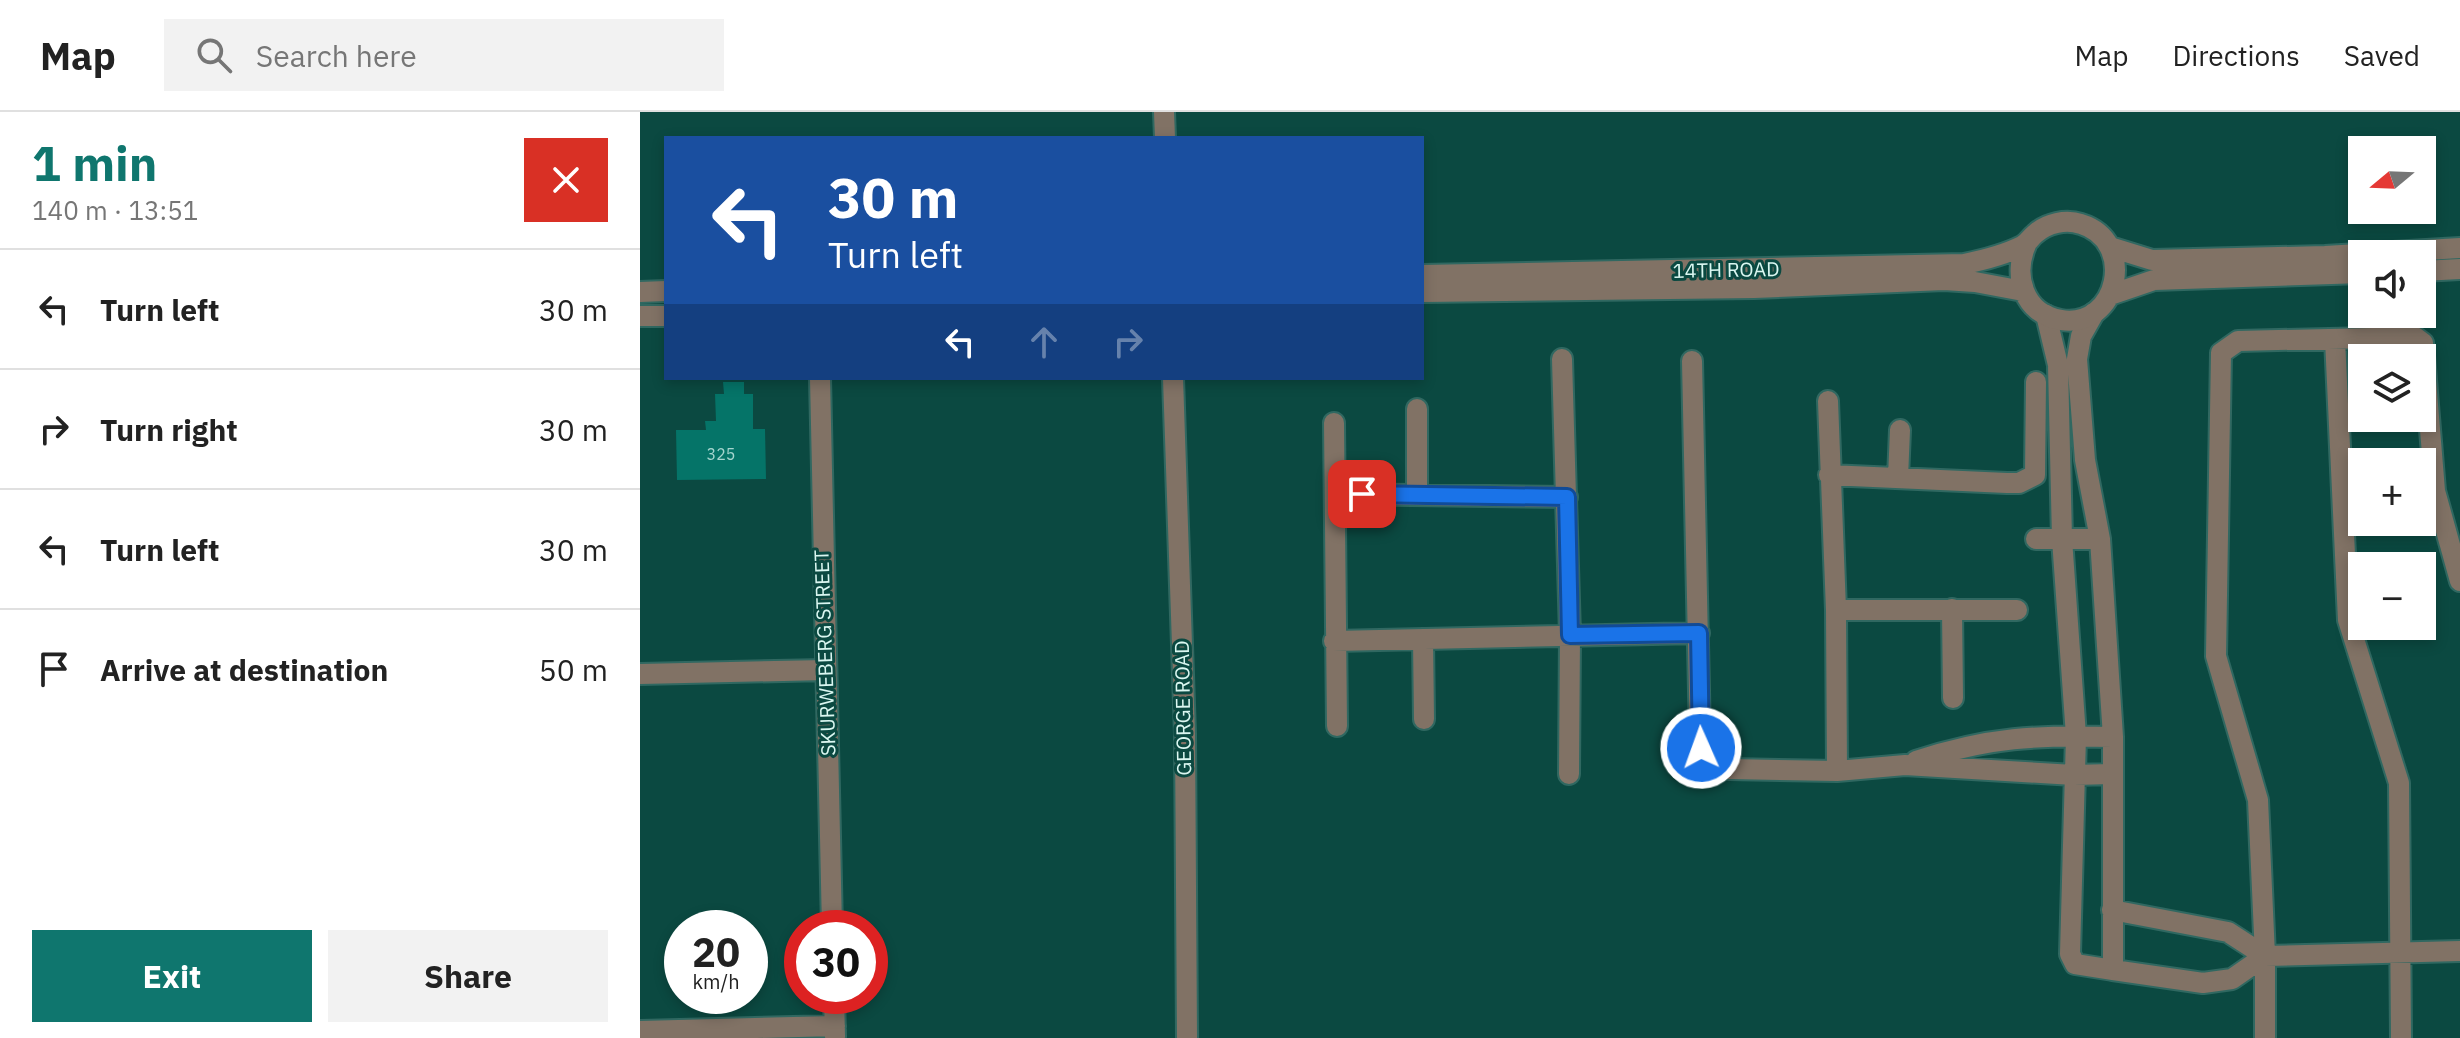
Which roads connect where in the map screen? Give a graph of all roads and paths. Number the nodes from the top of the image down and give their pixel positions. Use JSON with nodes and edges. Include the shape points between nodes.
{"nodes":[{"id":1,"x":1164,"y":112,"type":"edge"},
{"id":2,"x":1165,"y":136,"type":"edge"},
{"id":3,"x":2026,"y":245,"type":"junction"},
{"id":4,"x":2110,"y":247,"type":"junction"},
{"id":5,"x":2460,"y":248,"type":"edge"},
{"id":6,"x":2460,"y":269,"type":"edge"},
{"id":7,"x":2436,"y":270,"type":"edge"},
{"id":8,"x":2348,"y":273,"type":"edge"},
{"id":9,"x":1424,"y":275,"type":"edge"},
{"id":10,"x":664,"y":291,"type":"edge"},
{"id":11,"x":2023,"y":291,"type":"junction"},
{"id":12,"x":640,"y":292,"type":"edge"},
{"id":13,"x":1424,"y":292,"type":"edge"},
{"id":14,"x":2110,"y":295,"type":"junction"},
{"id":15,"x":2094,"y":313,"type":"junction"},
{"id":16,"x":2046,"y":315,"type":"junction"},
{"id":17,"x":640,"y":316,"type":"edge"},
{"id":18,"x":664,"y":316,"type":"edge"},
{"id":19,"x":2335,"y":339,"type":"junction"},
{"id":20,"x":1562,"y":359,"type":"dead end"},
{"id":21,"x":1692,"y":361,"type":"dead end"},
{"id":22,"x":820,"y":380,"type":"edge"},
{"id":23,"x":1173,"y":380,"type":"edge"},
{"id":24,"x":2036,"y":382,"type":"dead end"},
{"id":25,"x":1828,"y":401,"type":"dead end"},
{"id":26,"x":1417,"y":409,"type":"dead end"},
{"id":27,"x":1334,"y":423,"type":"dead end"},
{"id":28,"x":1900,"y":430,"type":"dead end"},
{"id":29,"x":1829,"y":475,"type":"junction"},
{"id":30,"x":1898,"y":478,"type":"junction"},
{"id":31,"x":1335,"y":494,"type":"junction"},
{"id":32,"x":1417,"y":495,"type":"junction"},
{"id":33,"x":1567,"y":497,"type":"junction"},
{"id":34,"x":2036,"y":539,"type":"dead end"},
{"id":35,"x":2062,"y":539,"type":"junction"},
{"id":36,"x":2100,"y":539,"type":"junction"},
{"id":37,"x":2460,"y":581,"type":"edge"},
{"id":38,"x":1952,"y":609,"type":"junction"},
{"id":39,"x":1836,"y":610,"type":"junction"},
{"id":40,"x":2017,"y":610,"type":"dead end"},
{"id":41,"x":1699,"y":633,"type":"junction"},
{"id":42,"x":1570,"y":635,"type":"junction"},
{"id":43,"x":1423,"y":639,"type":"junction"},
{"id":44,"x":1334,"y":641,"type":"junction"},
{"id":45,"x":826,"y":670,"type":"junction"},
{"id":46,"x":640,"y":674,"type":"edge"},
{"id":47,"x":1953,"y":698,"type":"dead end"},
{"id":48,"x":1424,"y":719,"type":"dead end"},
{"id":49,"x":1337,"y":726,"type":"dead end"},
{"id":50,"x":2076,"y":736,"type":"junction"},
{"id":51,"x":2113,"y":737,"type":"junction"},
{"id":52,"x":1905,"y":765,"type":"junction"},
{"id":53,"x":1837,"y":771,"type":"junction"},
{"id":54,"x":1569,"y":774,"type":"dead end"},
{"id":55,"x":2111,"y":774,"type":"junction"},
{"id":56,"x":2074,"y":775,"type":"junction"},
{"id":57,"x":832,"y":910,"type":"edge"},
{"id":58,"x":2112,"y":910,"type":"junction"},
{"id":59,"x":2399,"y":951,"type":"junction"},
{"id":60,"x":2460,"y":951,"type":"edge"},
{"id":61,"x":2265,"y":956,"type":"junction"},
{"id":62,"x":2113,"y":970,"type":"junction"},
{"id":63,"x":640,"y":1031,"type":"edge"},
{"id":64,"x":787,"y":1032,"type":"edge"},
{"id":65,"x":835,"y":1032,"type":"edge"},
{"id":66,"x":1187,"y":1038,"type":"edge"},
{"id":67,"x":2265,"y":1038,"type":"edge"},
{"id":68,"x":2401,"y":1038,"type":"edge"}],
"edges":[{"from":1,"to":2,"type":"street"},
{"from":3,"to":4,"type":"street","via":[[2036,233],[2065,221],[2095,230]]},
{"from":3,"to":9,"type":"street","name":"14TH ROAD","via":[[1964,264]]},
{"from":3,"to":11,"type":"street","via":[[2020,259]]},
{"from":4,"to":5,"type":"street","via":[[2152,260]]},
{"from":4,"to":14,"type":"street","via":[[2117,270]]},
{"from":6,"to":7,"type":"street"},
{"from":8,"to":14,"type":"street","via":[[2154,280]]},
{"from":10,"to":12,"type":"street"},
{"from":11,"to":13,"type":"street","name":"14TH ROAD","via":[[1944,280]]},
{"from":11,"to":16,"type":"street"},
{"from":14,"to":15,"type":"street"},
{"from":15,"to":16,"type":"street","via":[[2062,320]]},
{"from":15,"to":36,"type":"street","via":[[2081,336],[2077,359],[2085,460]]},
{"from":16,"to":35,"type":"street","via":[[2058,365]]},
{"from":17,"to":18,"type":"street"},
{"from":19,"to":37,"type":"street","via":[[2415,337],[2423,343],[2435,491]]},
{"from":19,"to":59,"type":"street","via":[[2348,620],[2399,783]]},
{"from":19,"to":61,"type":"street","via":[[2238,341],[2221,353],[2216,656],[2258,800]]},
{"from":20,"to":33,"type":"street"},
{"from":21,"to":41,"type":"street"},
{"from":22,"to":45,"type":"street","name":"SKURWEBERG STREET"},
{"from":23,"to":66,"type":"street","name":"GEORGE ROAD","via":[[1185,734]]},
{"from":24,"to":30,"type":"street","via":[[2037,460],[2029,480]]},
{"from":25,"to":29,"type":"street"},
{"from":26,"to":32,"type":"street"},
{"from":27,"to":31,"type":"street"},
{"from":28,"to":30,"type":"street"},
{"from":29,"to":30,"type":"street"},
{"from":29,"to":39,"type":"street"},
{"from":31,"to":32,"type":"street"},
{"from":31,"to":44,"type":"street"},
{"from":32,"to":33,"type":"street"},
{"from":33,"to":42,"type":"street"},
{"from":34,"to":35,"type":"street"},
{"from":35,"to":36,"type":"street"},
{"from":35,"to":50,"type":"street"},
{"from":36,"to":51,"type":"street"},
{"from":38,"to":39,"type":"street"},
{"from":38,"to":40,"type":"street"},
{"from":38,"to":47,"type":"street"},
{"from":39,"to":53,"type":"street"},
{"from":41,"to":42,"type":"street"},
{"from":41,"to":53,"type":"street","via":[[1700,738],[1709,763],[1729,769]]},
{"from":42,"to":43,"type":"street"},
{"from":42,"to":54,"type":"street"},
{"from":43,"to":44,"type":"street"},
{"from":43,"to":48,"type":"street"},
{"from":44,"to":49,"type":"street"},
{"from":45,"to":46,"type":"street"},
{"from":45,"to":57,"type":"street","name":"SKURWEBERG STREET"},
{"from":50,"to":51,"type":"street"},
{"from":50,"to":52,"type":"street","via":[[1993,739]]},
{"from":50,"to":56,"type":"street"},
{"from":51,"to":55,"type":"street"},
{"from":52,"to":53,"type":"street"},
{"from":52,"to":56,"type":"street"},
{"from":55,"to":56,"type":"street"},
{"from":55,"to":58,"type":"street"},
{"from":56,"to":62,"type":"street","via":[[2071,959]]},
{"from":58,"to":61,"type":"street","via":[[2228,932]]},
{"from":58,"to":62,"type":"street"},
{"from":59,"to":60,"type":"street"},
{"from":59,"to":61,"type":"street"},
{"from":59,"to":68,"type":"street"},
{"from":61,"to":62,"type":"street","via":[[2232,979],[2203,983]]},
{"from":61,"to":67,"type":"street"},
{"from":63,"to":64,"type":"street"},
{"from":64,"to":65,"type":"street"}]}
